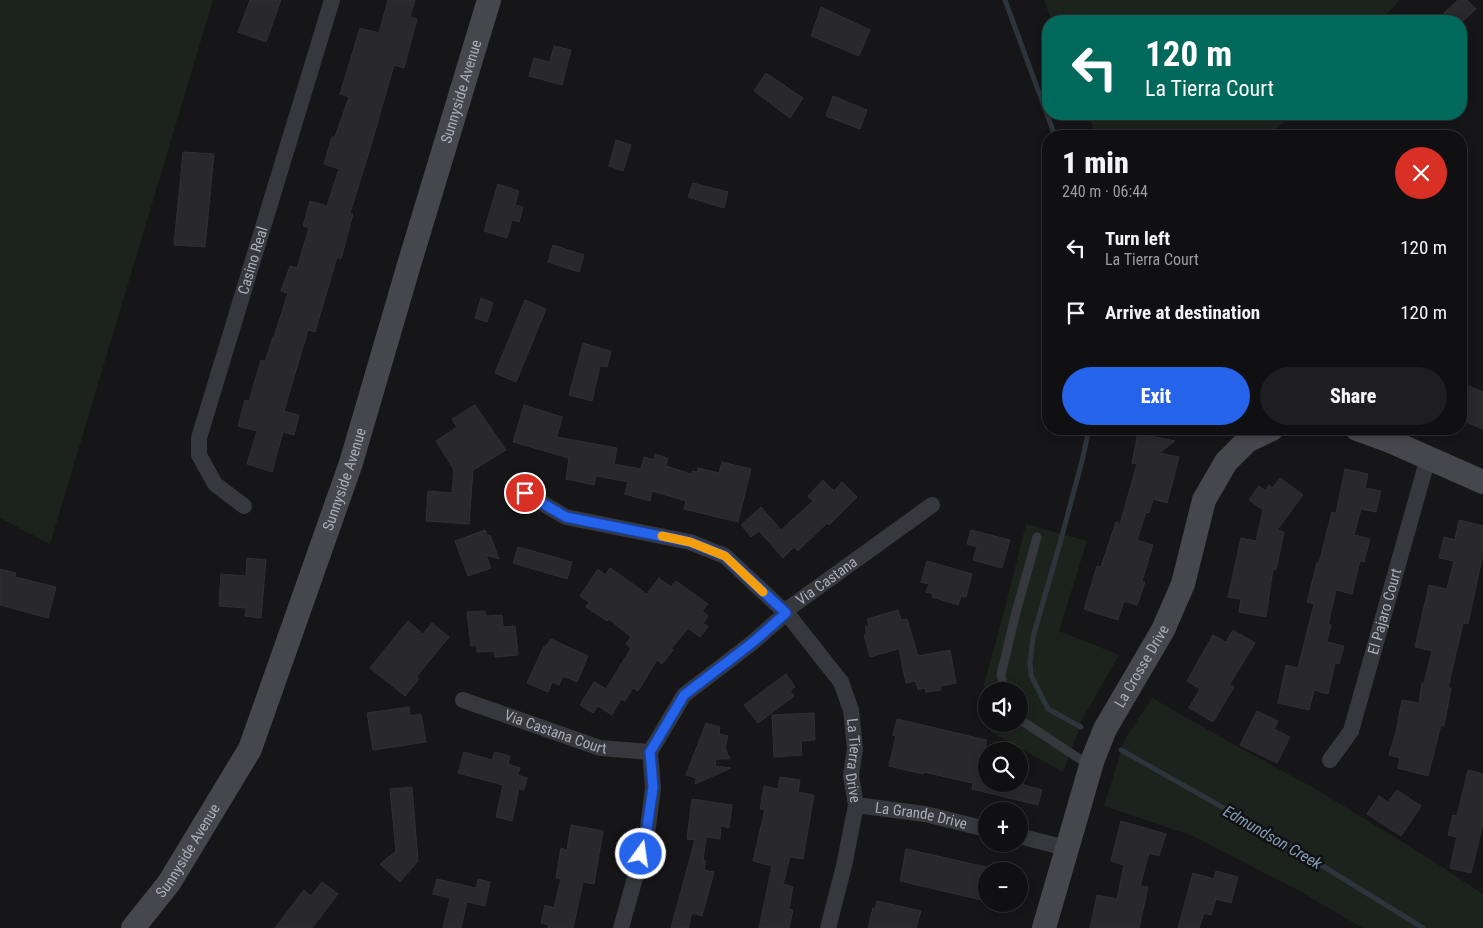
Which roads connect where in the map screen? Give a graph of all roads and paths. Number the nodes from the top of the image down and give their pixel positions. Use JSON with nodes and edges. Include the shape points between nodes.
{"nodes":[{"id":1,"x":332,"y":0,"type":"edge"},
{"id":2,"x":489,"y":0,"type":"edge"},
{"id":3,"x":1260,"y":435,"type":"edge"},
{"id":4,"x":1372,"y":435,"type":"edge"},
{"id":5,"x":1428,"y":458,"type":"junction"},
{"id":6,"x":1483,"y":482,"type":"edge"},
{"id":7,"x":525,"y":493,"type":"dead end"},
{"id":8,"x":932,"y":505,"type":"dead end"},
{"id":9,"x":244,"y":506,"type":"dead end"},
{"id":10,"x":1036,"y":537,"type":"dead end"},
{"id":11,"x":785,"y":612,"type":"junction"},
{"id":12,"x":1003,"y":682,"type":"edge"},
{"id":13,"x":464,"y":700,"type":"dead end"},
{"id":14,"x":1028,"y":725,"type":"edge"},
{"id":15,"x":650,"y":752,"type":"junction"},
{"id":16,"x":1330,"y":760,"type":"dead end"},
{"id":17,"x":1091,"y":767,"type":"junction"},
{"id":18,"x":856,"y":805,"type":"junction"},
{"id":19,"x":978,"y":826,"type":"edge"},
{"id":20,"x":1028,"y":838,"type":"edge"},
{"id":21,"x":1066,"y":848,"type":"junction"},
{"id":22,"x":133,"y":928,"type":"edge"},
{"id":23,"x":621,"y":928,"type":"edge"},
{"id":24,"x":828,"y":928,"type":"edge"},
{"id":25,"x":1044,"y":928,"type":"edge"}],
"edges":[{"from":1,"to":9,"type":"street","name":"Casino Real","via":[[199,438],[199,455],[215,484]]},
{"from":2,"to":22,"type":"street","name":"Sunnyside Avenue","via":[[351,463],[250,749],[169,883]]},
{"from":3,"to":17,"type":"street","name":"La Crosse Drive","via":[[1247,441],[1226,462],[1204,500],[1183,584],[1163,630],[1105,729]]},
{"from":4,"to":5,"type":"street"},
{"from":5,"to":6,"type":"street"},
{"from":5,"to":16,"type":"street","name":"El Pajaro Court","via":[[1352,731]]},
{"from":7,"to":11,"type":"street","name":"La Tierra Drive","via":[[566,517],[690,542],[725,556]]},
{"from":8,"to":11,"type":"street","name":"Via Castana"},
{"from":10,"to":12,"type":"lane","via":[[1001,675]]},
{"from":11,"to":15,"type":"street","name":"Via Castana","via":[[752,643],[684,695]]},
{"from":11,"to":18,"type":"street","name":"La Tierra Drive","via":[[841,682],[851,710],[855,749],[851,776]]},
{"from":13,"to":15,"type":"street","name":"Via Castana Court","via":[[600,748]]},
{"from":14,"to":17,"type":"lane"},
{"from":15,"to":23,"type":"street","via":[[653,787],[646,835]]},
{"from":17,"to":21,"type":"street","name":"La Crosse Drive"},
{"from":18,"to":19,"type":"street","name":"La Grande Drive","via":[[926,814]]},
{"from":18,"to":24,"type":"street","name":"La Tierra Drive"},
{"from":20,"to":21,"type":"street"},
{"from":21,"to":25,"type":"street","name":"La Crosse Drive"}]}
